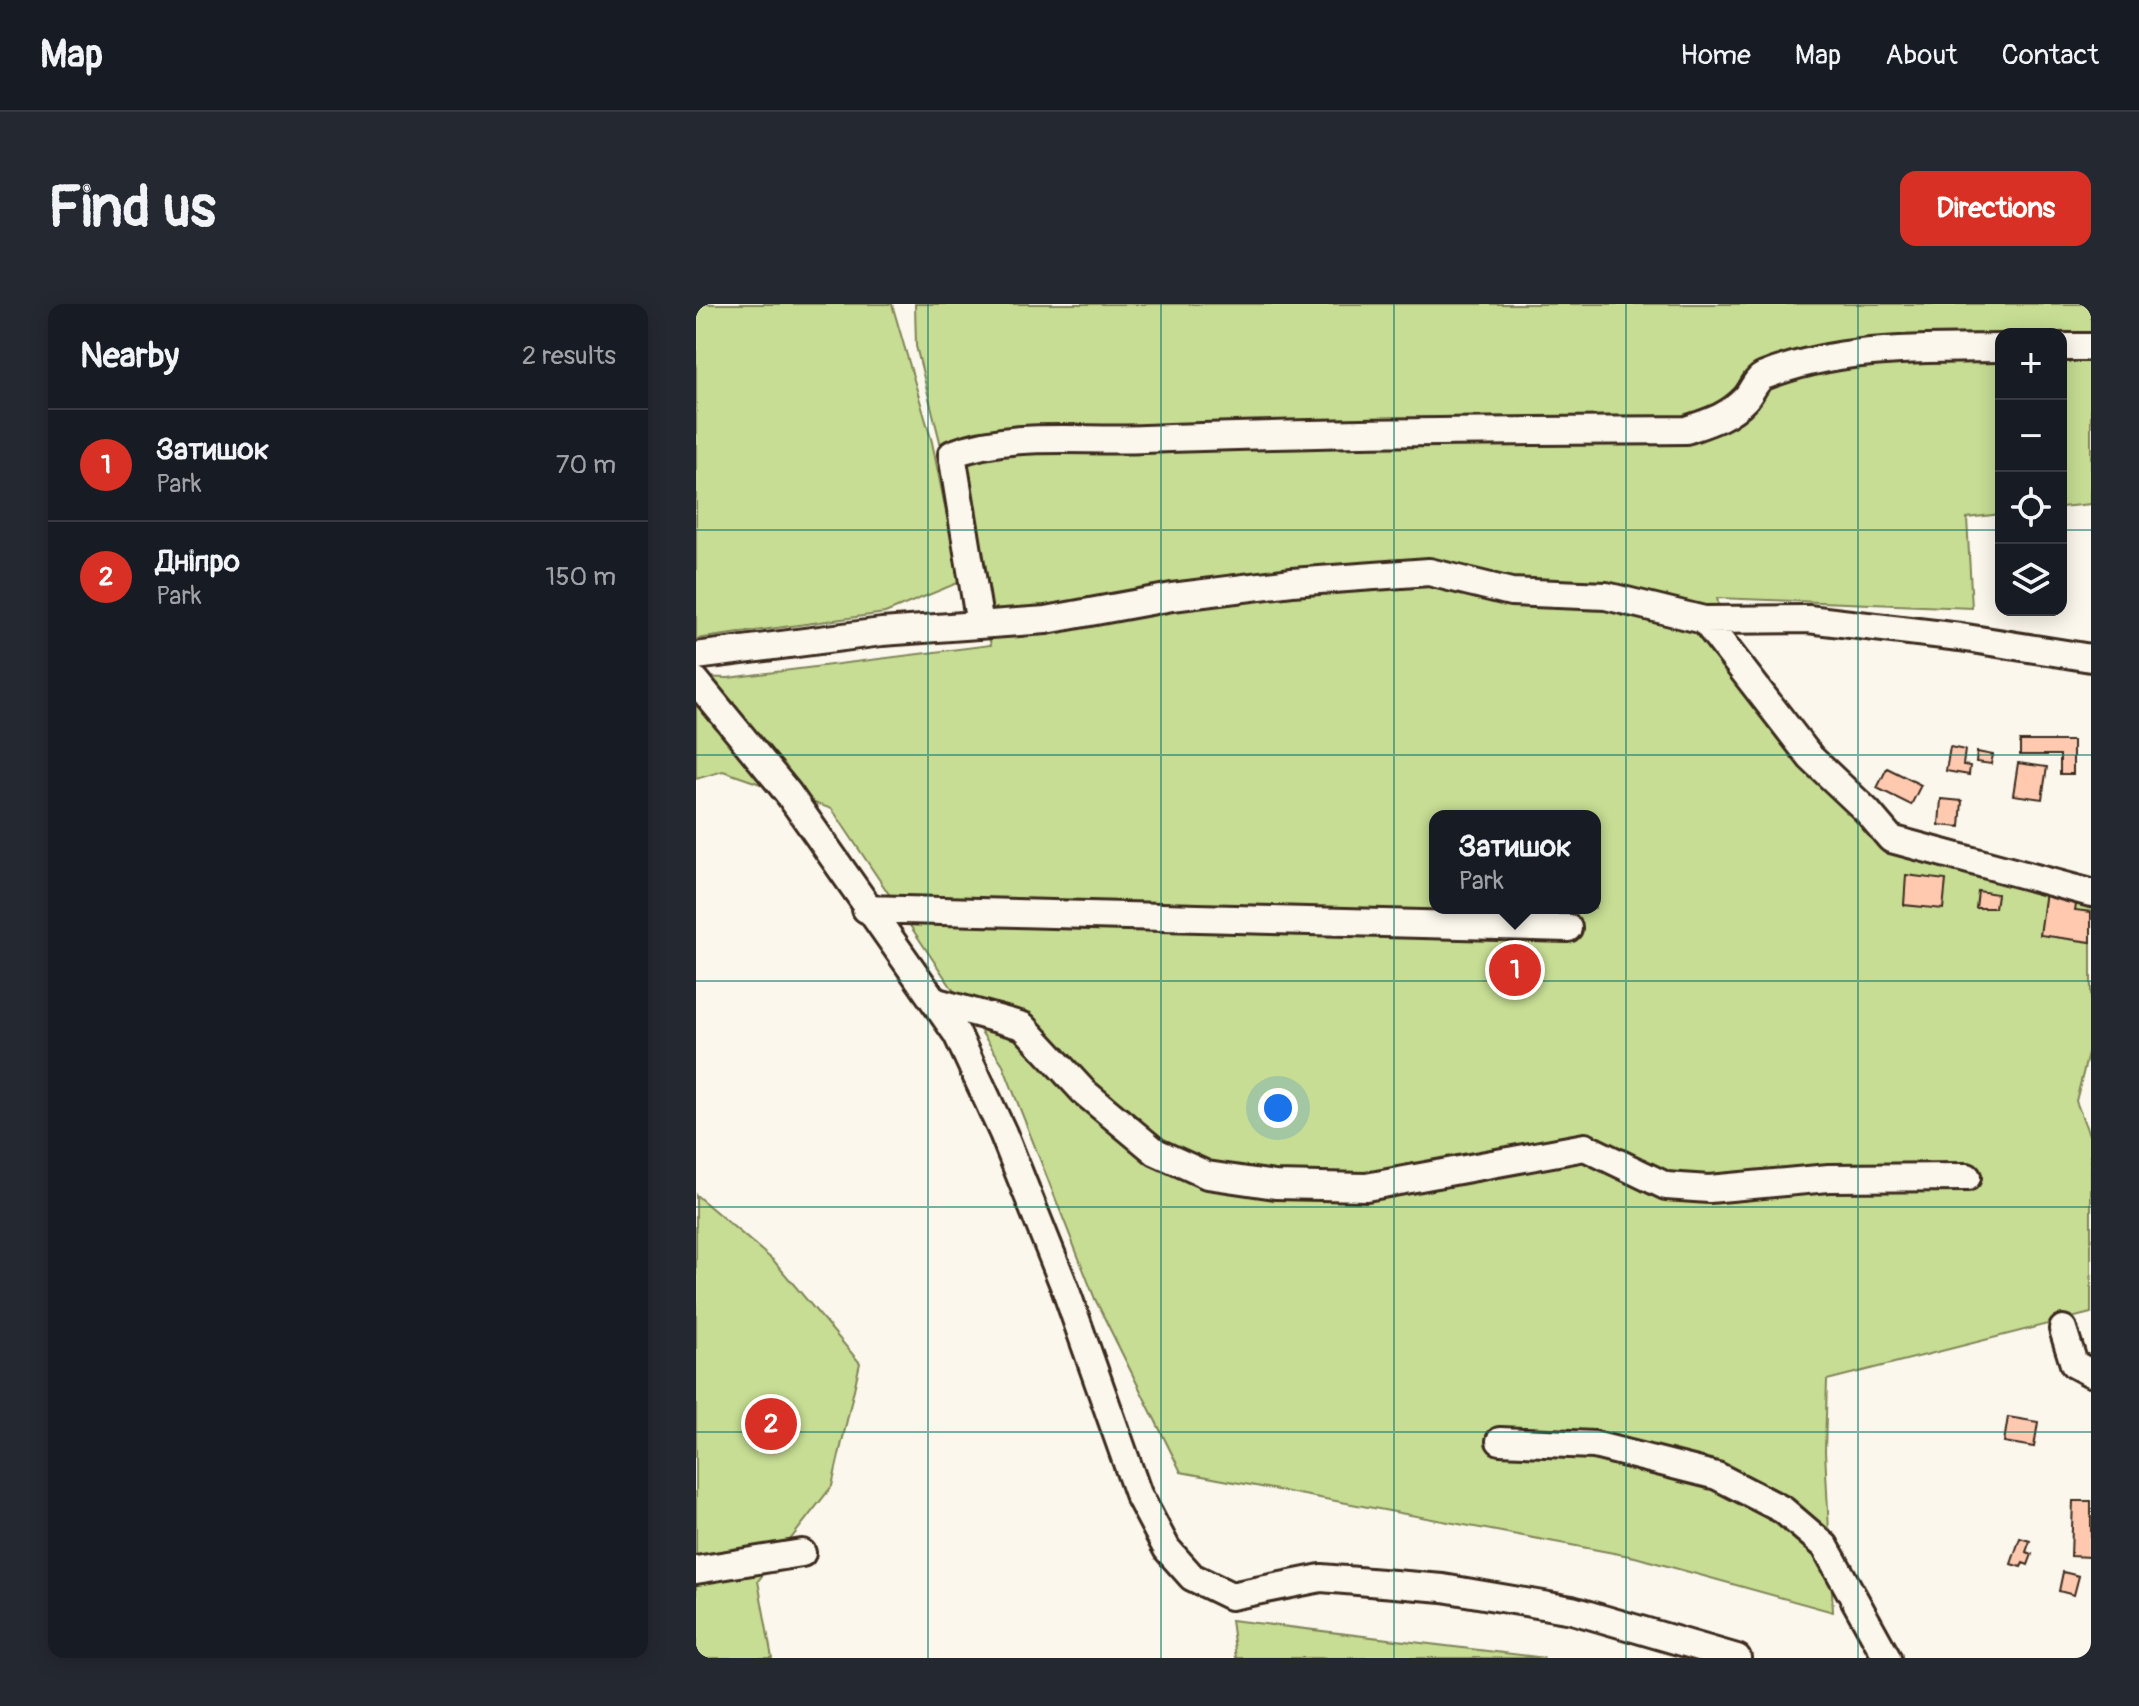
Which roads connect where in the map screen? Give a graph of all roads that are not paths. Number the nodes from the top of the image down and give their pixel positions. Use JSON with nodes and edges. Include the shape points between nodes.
{"nodes":[{"id":1,"x":2067,"y":347,"type":"edge"},
{"id":2,"x":2091,"y":347,"type":"edge"},
{"id":3,"x":1995,"y":348,"type":"edge"},
{"id":4,"x":1704,"y":620,"type":"junction"},
{"id":5,"x":980,"y":625,"type":"junction"},
{"id":6,"x":696,"y":656,"type":"edge"},
{"id":7,"x":2091,"y":658,"type":"edge"},
{"id":8,"x":696,"y":681,"type":"edge"},
{"id":9,"x":2091,"y":893,"type":"edge"},
{"id":10,"x":866,"y":909,"type":"junction"},
{"id":11,"x":1568,"y":928,"type":"dead end"},
{"id":12,"x":937,"y":1002,"type":"junction"},
{"id":13,"x":1967,"y":1177,"type":"dead end"},
{"id":14,"x":2063,"y":1329,"type":"dead end"},
{"id":15,"x":2091,"y":1373,"type":"edge"},
{"id":16,"x":1500,"y":1441,"type":"dead end"},
{"id":17,"x":802,"y":1553,"type":"dead end"},
{"id":18,"x":696,"y":1570,"type":"edge"},
{"id":19,"x":1737,"y":1658,"type":"edge"},
{"id":20,"x":1887,"y":1658,"type":"edge"}],
"edges":[{"from":1,"to":2,"type":"street"},
{"from":3,"to":5,"type":"street","via":[[1888,350],[1803,364],[1760,378],[1723,418],[1686,430],[1230,435],[972,446],[952,454]]},
{"from":4,"to":5,"type":"street","via":[[1606,596],[1511,592],[1429,572],[1292,582],[1046,620]]},
{"from":4,"to":7,"type":"street","via":[[1808,619]]},
{"from":4,"to":9,"type":"street","via":[[1811,758],[1891,839]]},
{"from":5,"to":6,"type":"street"},
{"from":8,"to":10,"type":"street","via":[[788,793]]},
{"from":10,"to":11,"type":"street"},
{"from":10,"to":12,"type":"street"},
{"from":12,"to":13,"type":"street","via":[[1023,1026],[1084,1092],[1156,1152],[1207,1175],[1275,1185],[1366,1187],[1585,1147],[1666,1186],[1709,1189],[1829,1178]]},
{"from":12,"to":19,"type":"street","via":[[1003,1133],[1138,1494],[1167,1549],[1192,1577],[1231,1596],[1321,1578],[1443,1588],[1572,1610]]},
{"from":14,"to":15,"type":"street","via":[[2074,1364]]},
{"from":16,"to":20,"type":"street","via":[[1594,1445],[1717,1476],[1783,1510],[1825,1546]]},
{"from":17,"to":18,"type":"street"}]}
